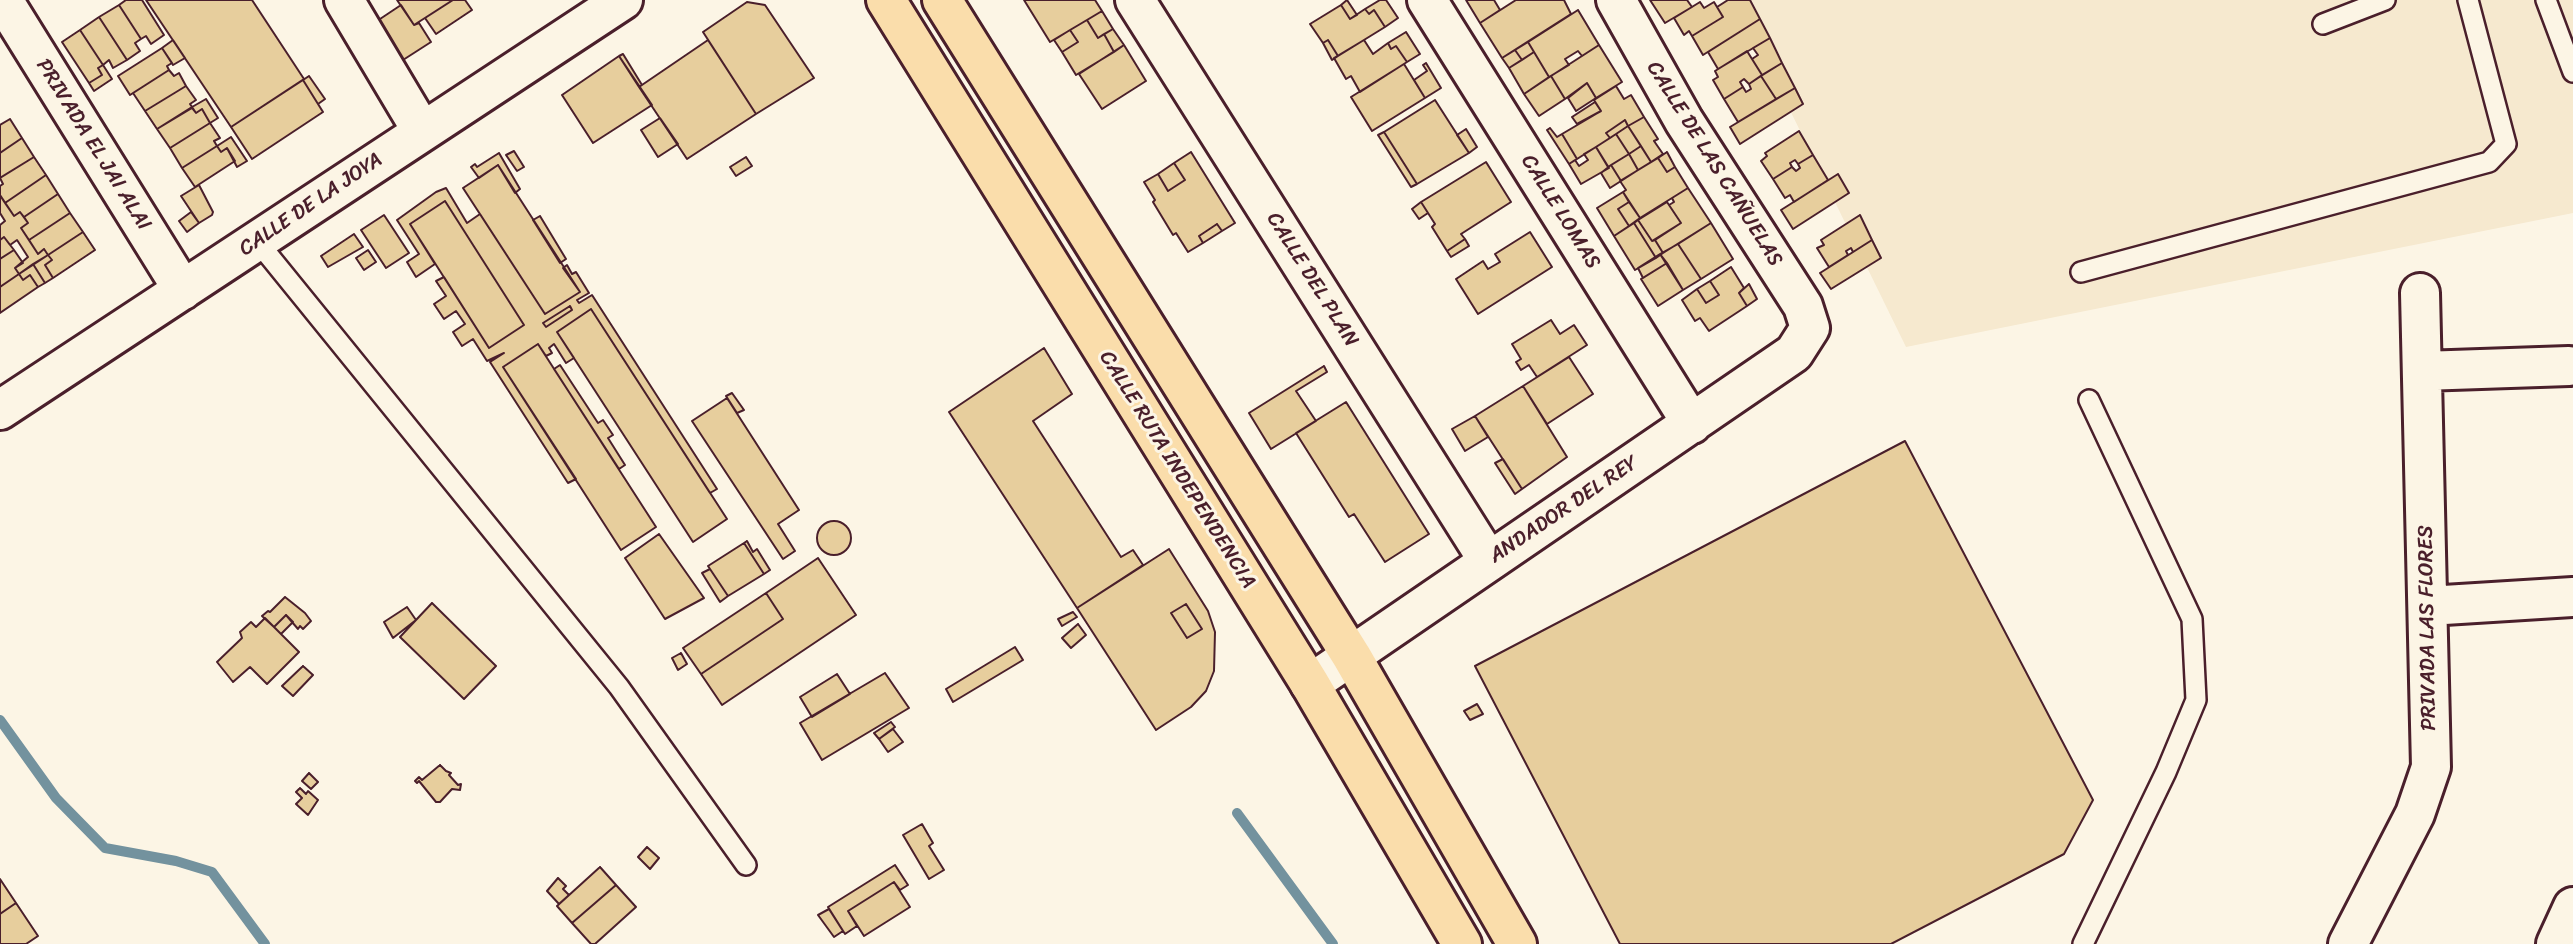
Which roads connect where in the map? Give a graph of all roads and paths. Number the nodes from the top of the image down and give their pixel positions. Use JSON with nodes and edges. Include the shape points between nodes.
{"nodes":[{"id":1,"x":2,"y":0,"type":"edge"},
{"id":2,"x":344,"y":0,"type":"edge"},
{"id":3,"x":623,"y":0,"type":"edge"},
{"id":4,"x":886,"y":0,"type":"edge"},
{"id":5,"x":942,"y":0,"type":"edge"},
{"id":6,"x":1135,"y":0,"type":"edge"},
{"id":7,"x":1427,"y":0,"type":"edge"},
{"id":8,"x":1616,"y":0,"type":"edge"},
{"id":9,"x":2385,"y":0,"type":"edge"},
{"id":10,"x":2468,"y":0,"type":"edge"},
{"id":11,"x":2546,"y":0,"type":"edge"},
{"id":12,"x":2323,"y":24,"type":"dead end"},
{"id":13,"x":2573,"y":72,"type":"edge"},
{"id":14,"x":422,"y":131,"type":"junction"},
{"id":15,"x":257,"y":242,"type":"junction"},
{"id":16,"x":2081,"y":272,"type":"dead end"},
{"id":17,"x":183,"y":290,"type":"junction"},
{"id":18,"x":2420,"y":293,"type":"dead end"},
{"id":19,"x":1810,"y":328,"type":"joint"},
{"id":20,"x":2569,"y":366,"type":"dead end"},
{"id":21,"x":2421,"y":371,"type":"junction"},
{"id":22,"x":2090,"y":400,"type":"dead end"},
{"id":23,"x":0,"y":410,"type":"edge"},
{"id":24,"x":1692,"y":424,"type":"junction"},
{"id":25,"x":1488,"y":560,"type":"junction"},
{"id":26,"x":2573,"y":597,"type":"edge"},
{"id":27,"x":2428,"y":606,"type":"junction"},
{"id":28,"x":1352,"y":656,"type":"junction"},
{"id":29,"x":1310,"y":684,"type":"junction"},
{"id":30,"x":746,"y":865,"type":"dead end"},
{"id":31,"x":2573,"y":907,"type":"edge"},
{"id":32,"x":1462,"y":944,"type":"edge"},
{"id":33,"x":1517,"y":944,"type":"edge"},
{"id":34,"x":2083,"y":944,"type":"edge"},
{"id":35,"x":2348,"y":944,"type":"edge"},
{"id":36,"x":2556,"y":944,"type":"edge"}],
"edges":[{"from":1,"to":17,"type":"street","name":"PRIVADA EL JAI ALAI"},
{"from":2,"to":14,"type":"street"},
{"from":3,"to":14,"type":"street","name":"CALLE DE LA JOYA"},
{"from":4,"to":29,"type":"main road","name":"CALLE RUTA INDEPENDENCIA"},
{"from":5,"to":28,"type":"main road"},
{"from":6,"to":25,"type":"street","name":"CALLE DEL PLAN"},
{"from":7,"to":24,"type":"street","name":"CALLE LOMAS"},
{"from":8,"to":19,"type":"street","name":"CALLE DE LAS CAÑUELAS","via":[[1684,121],[1803,306]]},
{"from":9,"to":12,"type":"lane"},
{"from":10,"to":16,"type":"lane","via":[[2506,144],[2488,162]]},
{"from":11,"to":13,"type":"lane"},
{"from":14,"to":15,"type":"street","name":"CALLE DE LA JOYA"},
{"from":15,"to":17,"type":"street","name":"CALLE DE LA JOYA"},
{"from":15,"to":30,"type":"lane","via":[[619,687]]},
{"from":17,"to":23,"type":"street","name":"CALLE DE LA JOYA"},
{"from":18,"to":21,"type":"street","name":"PRIVADA LAS FLORES"},
{"from":19,"to":24,"type":"street","name":"ANDADOR DEL REY","via":[[1794,353]]},
{"from":20,"to":21,"type":"street"},
{"from":21,"to":27,"type":"street","name":"PRIVADA LAS FLORES"},
{"from":22,"to":34,"type":"lane","via":[[2192,619],[2196,701]]},
{"from":24,"to":25,"type":"street","name":"ANDADOR DEL REY"},
{"from":25,"to":28,"type":"street","name":"ANDADOR DEL REY"},
{"from":26,"to":27,"type":"street"},
{"from":27,"to":35,"type":"street","name":"PRIVADA LAS FLORES","via":[[2431,767],[2415,814]]},
{"from":28,"to":29,"type":"street","name":"ANDADOR DEL REY"},
{"from":28,"to":33,"type":"main road"},
{"from":29,"to":32,"type":"main road","name":"CALLE RUTA INDEPENDENCIA"},
{"from":31,"to":36,"type":"street"}]}
